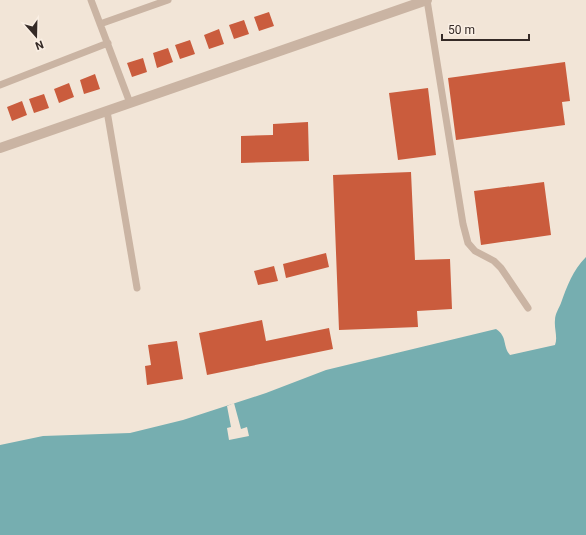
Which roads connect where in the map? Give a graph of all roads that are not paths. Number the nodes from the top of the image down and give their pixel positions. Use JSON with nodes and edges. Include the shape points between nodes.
{"nodes":[{"id":1,"x":91,"y":0,"type":"edge"},
{"id":2,"x":168,"y":0,"type":"edge"},
{"id":3,"x":427,"y":0,"type":"edge"},
{"id":4,"x":100,"y":24,"type":"junction"},
{"id":5,"x":108,"y":43,"type":"junction"},
{"id":6,"x":0,"y":85,"type":"edge"},
{"id":7,"x":130,"y":103,"type":"junction"},
{"id":8,"x":107,"y":111,"type":"junction"},
{"id":9,"x":0,"y":148,"type":"edge"},
{"id":10,"x":137,"y":288,"type":"dead end"},
{"id":11,"x":528,"y":308,"type":"dead end"}],
"edges":[{"from":1,"to":4,"type":"lane"},
{"from":2,"to":4,"type":"lane"},
{"from":3,"to":7,"type":"street"},
{"from":3,"to":11,"type":"lane","via":[[462,224],[468,243],[475,251],[494,261],[501,268]]},
{"from":4,"to":5,"type":"lane"},
{"from":5,"to":6,"type":"lane"},
{"from":5,"to":7,"type":"lane"},
{"from":7,"to":8,"type":"street"},
{"from":8,"to":9,"type":"street"},
{"from":8,"to":10,"type":"lane"}]}
